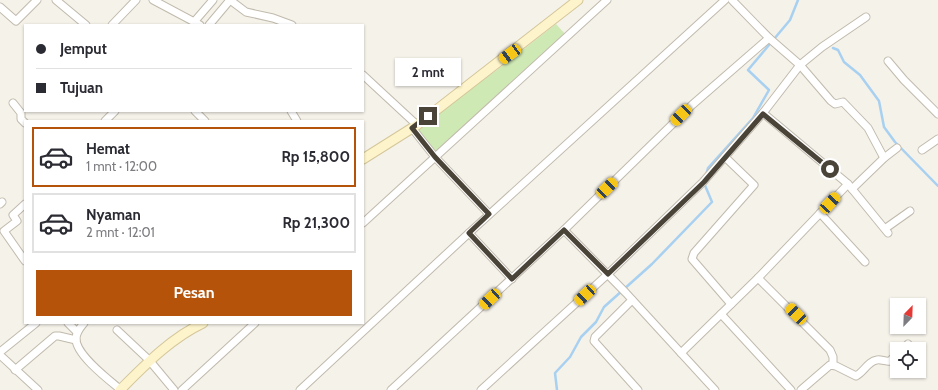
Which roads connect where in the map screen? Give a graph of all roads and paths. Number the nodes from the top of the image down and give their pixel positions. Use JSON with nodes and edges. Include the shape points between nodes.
{"nodes":[{"id":1,"x":36,"y":0,"type":"edge"},
{"id":2,"x":56,"y":0,"type":"edge"},
{"id":3,"x":136,"y":0,"type":"edge"},
{"id":4,"x":213,"y":0,"type":"edge"},
{"id":5,"x":230,"y":0,"type":"edge"},
{"id":6,"x":578,"y":0,"type":"edge"},
{"id":7,"x":607,"y":0,"type":"edge"},
{"id":8,"x":725,"y":0,"type":"edge"},
{"id":9,"x":732,"y":0,"type":"edge"},
{"id":10,"x":156,"y":1,"type":"edge"},
{"id":11,"x":0,"y":7,"type":"edge"},
{"id":12,"x":866,"y":16,"type":"dead end"},
{"id":13,"x":197,"y":23,"type":"edge"},
{"id":14,"x":85,"y":24,"type":"edge"},
{"id":15,"x":113,"y":24,"type":"edge"},
{"id":16,"x":210,"y":24,"type":"edge"},
{"id":17,"x":289,"y":24,"type":"edge"},
{"id":18,"x":769,"y":39,"type":"junction"},
{"id":19,"x":888,"y":61,"type":"dead end"},
{"id":20,"x":800,"y":65,"type":"junction"},
{"id":21,"x":364,"y":76,"type":"edge"},
{"id":22,"x":13,"y":104,"type":"dead end"},
{"id":23,"x":114,"y":112,"type":"edge"},
{"id":24,"x":196,"y":112,"type":"edge"},
{"id":25,"x":763,"y":114,"type":"junction"},
{"id":26,"x":938,"y":114,"type":"edge"},
{"id":27,"x":106,"y":120,"type":"edge"},
{"id":28,"x":204,"y":120,"type":"edge"},
{"id":29,"x":24,"y":122,"type":"edge"},
{"id":30,"x":414,"y":127,"type":"junction"},
{"id":31,"x":937,"y":141,"type":"edge"},
{"id":32,"x":897,"y":148,"type":"dead end"},
{"id":33,"x":922,"y":150,"type":"dead end"},
{"id":34,"x":435,"y":157,"type":"junction"},
{"id":35,"x":364,"y":158,"type":"edge"},
{"id":36,"x":725,"y":158,"type":"junction"},
{"id":37,"x":884,"y":158,"type":"junction"},
{"id":38,"x":850,"y":187,"type":"junction"},
{"id":39,"x":24,"y":205,"type":"edge"},
{"id":40,"x":910,"y":211,"type":"dead end"},
{"id":41,"x":820,"y":213,"type":"junction"},
{"id":42,"x":489,"y":214,"type":"junction"},
{"id":43,"x":364,"y":222,"type":"edge"},
{"id":44,"x":564,"y":230,"type":"junction"},
{"id":45,"x":2,"y":232,"type":"edge"},
{"id":46,"x":469,"y":233,"type":"junction"},
{"id":47,"x":24,"y":260,"type":"edge"},
{"id":48,"x":865,"y":262,"type":"dead end"},
{"id":49,"x":608,"y":274,"type":"junction"},
{"id":50,"x":758,"y":278,"type":"junction"},
{"id":51,"x":512,"y":279,"type":"junction"},
{"id":52,"x":632,"y":300,"type":"junction"},
{"id":53,"x":731,"y":304,"type":"junction"},
{"id":54,"x":721,"y":314,"type":"junction"},
{"id":55,"x":35,"y":324,"type":"edge"},
{"id":56,"x":69,"y":324,"type":"edge"},
{"id":57,"x":83,"y":324,"type":"edge"},
{"id":58,"x":201,"y":324,"type":"edge"},
{"id":59,"x":254,"y":324,"type":"edge"},
{"id":60,"x":117,"y":330,"type":"dead end"},
{"id":61,"x":76,"y":332,"type":"junction"},
{"id":62,"x":76,"y":340,"type":"junction"},
{"id":63,"x":0,"y":352,"type":"edge"},
{"id":64,"x":680,"y":353,"type":"junction"},
{"id":65,"x":0,"y":355,"type":"edge"},
{"id":66,"x":149,"y":360,"type":"junction"},
{"id":67,"x":890,"y":361,"type":"edge"},
{"id":68,"x":833,"y":365,"type":"junction"},
{"id":69,"x":15,"y":370,"type":"junction"},
{"id":70,"x":38,"y":390,"type":"edge"},
{"id":71,"x":121,"y":390,"type":"edge"},
{"id":72,"x":174,"y":390,"type":"edge"},
{"id":73,"x":182,"y":390,"type":"edge"},
{"id":74,"x":300,"y":390,"type":"edge"},
{"id":75,"x":391,"y":390,"type":"edge"},
{"id":76,"x":481,"y":390,"type":"edge"},
{"id":77,"x":638,"y":390,"type":"edge"},
{"id":78,"x":715,"y":390,"type":"edge"},
{"id":79,"x":791,"y":390,"type":"edge"},
{"id":80,"x":801,"y":390,"type":"edge"}],
"edges":[{"from":1,"to":11,"type":"street","via":[[16,21]]},
{"from":2,"to":14,"type":"street"},
{"from":3,"to":15,"type":"street"},
{"from":4,"to":13,"type":"street"},
{"from":5,"to":16,"type":"street"},
{"from":5,"to":17,"type":"street","via":[[246,12]]},
{"from":6,"to":30,"type":"main road"},
{"from":7,"to":34,"type":"street"},
{"from":8,"to":42,"type":"street"},
{"from":9,"to":18,"type":"street"},
{"from":10,"to":13,"type":"street"},
{"from":12,"to":20,"type":"street"},
{"from":18,"to":20,"type":"street"},
{"from":18,"to":44,"type":"street","via":[[692,105]]},
{"from":19,"to":26,"type":"street"},
{"from":20,"to":25,"type":"street"},
{"from":20,"to":37,"type":"street","via":[[831,101],[835,104],[843,102],[863,122]]},
{"from":21,"to":30,"type":"street"},
{"from":22,"to":29,"type":"street","via":[[21,113]]},
{"from":23,"to":27,"type":"street"},
{"from":24,"to":28,"type":"street"},
{"from":25,"to":36,"type":"street"},
{"from":25,"to":38,"type":"street"},
{"from":30,"to":34,"type":"street"},
{"from":30,"to":35,"type":"main road"},
{"from":31,"to":33,"type":"street"},
{"from":32,"to":37,"type":"street"},
{"from":34,"to":42,"type":"street"},
{"from":34,"to":43,"type":"street"},
{"from":36,"to":49,"type":"street","via":[[704,182]]},
{"from":36,"to":53,"type":"street","via":[[754,185],[694,253],[692,259]]},
{"from":37,"to":38,"type":"street"},
{"from":38,"to":40,"type":"street","via":[[887,231]]},
{"from":38,"to":41,"type":"street"},
{"from":39,"to":45,"type":"street","via":[[12,215],[17,221]]},
{"from":41,"to":48,"type":"street"},
{"from":41,"to":50,"type":"street"},
{"from":42,"to":46,"type":"street"},
{"from":44,"to":49,"type":"street"},
{"from":44,"to":51,"type":"street"},
{"from":45,"to":47,"type":"street"},
{"from":46,"to":51,"type":"street"},
{"from":46,"to":74,"type":"street"},
{"from":49,"to":52,"type":"street"},
{"from":49,"to":76,"type":"street"},
{"from":50,"to":53,"type":"street"},
{"from":50,"to":68,"type":"street","via":[[830,350]]},
{"from":51,"to":75,"type":"street"},
{"from":52,"to":64,"type":"street"},
{"from":52,"to":77,"type":"street","via":[[594,341]]},
{"from":53,"to":54,"type":"street"},
{"from":54,"to":64,"type":"street"},
{"from":54,"to":79,"type":"street"},
{"from":55,"to":63,"type":"street"},
{"from":56,"to":61,"type":"street"},
{"from":57,"to":61,"type":"street"},
{"from":58,"to":66,"type":"main road"},
{"from":59,"to":73,"type":"street"},
{"from":60,"to":66,"type":"street"},
{"from":61,"to":62,"type":"street"},
{"from":62,"to":69,"type":"street","via":[[55,336]]},
{"from":62,"to":71,"type":"street","via":[[77,346],[92,365]]},
{"from":64,"to":78,"type":"street"},
{"from":65,"to":69,"type":"street"},
{"from":66,"to":71,"type":"main road"},
{"from":66,"to":72,"type":"street"},
{"from":67,"to":68,"type":"street","via":[[878,359],[856,376]]},
{"from":68,"to":80,"type":"street","via":[[827,366]]},
{"from":69,"to":70,"type":"street"}]}
